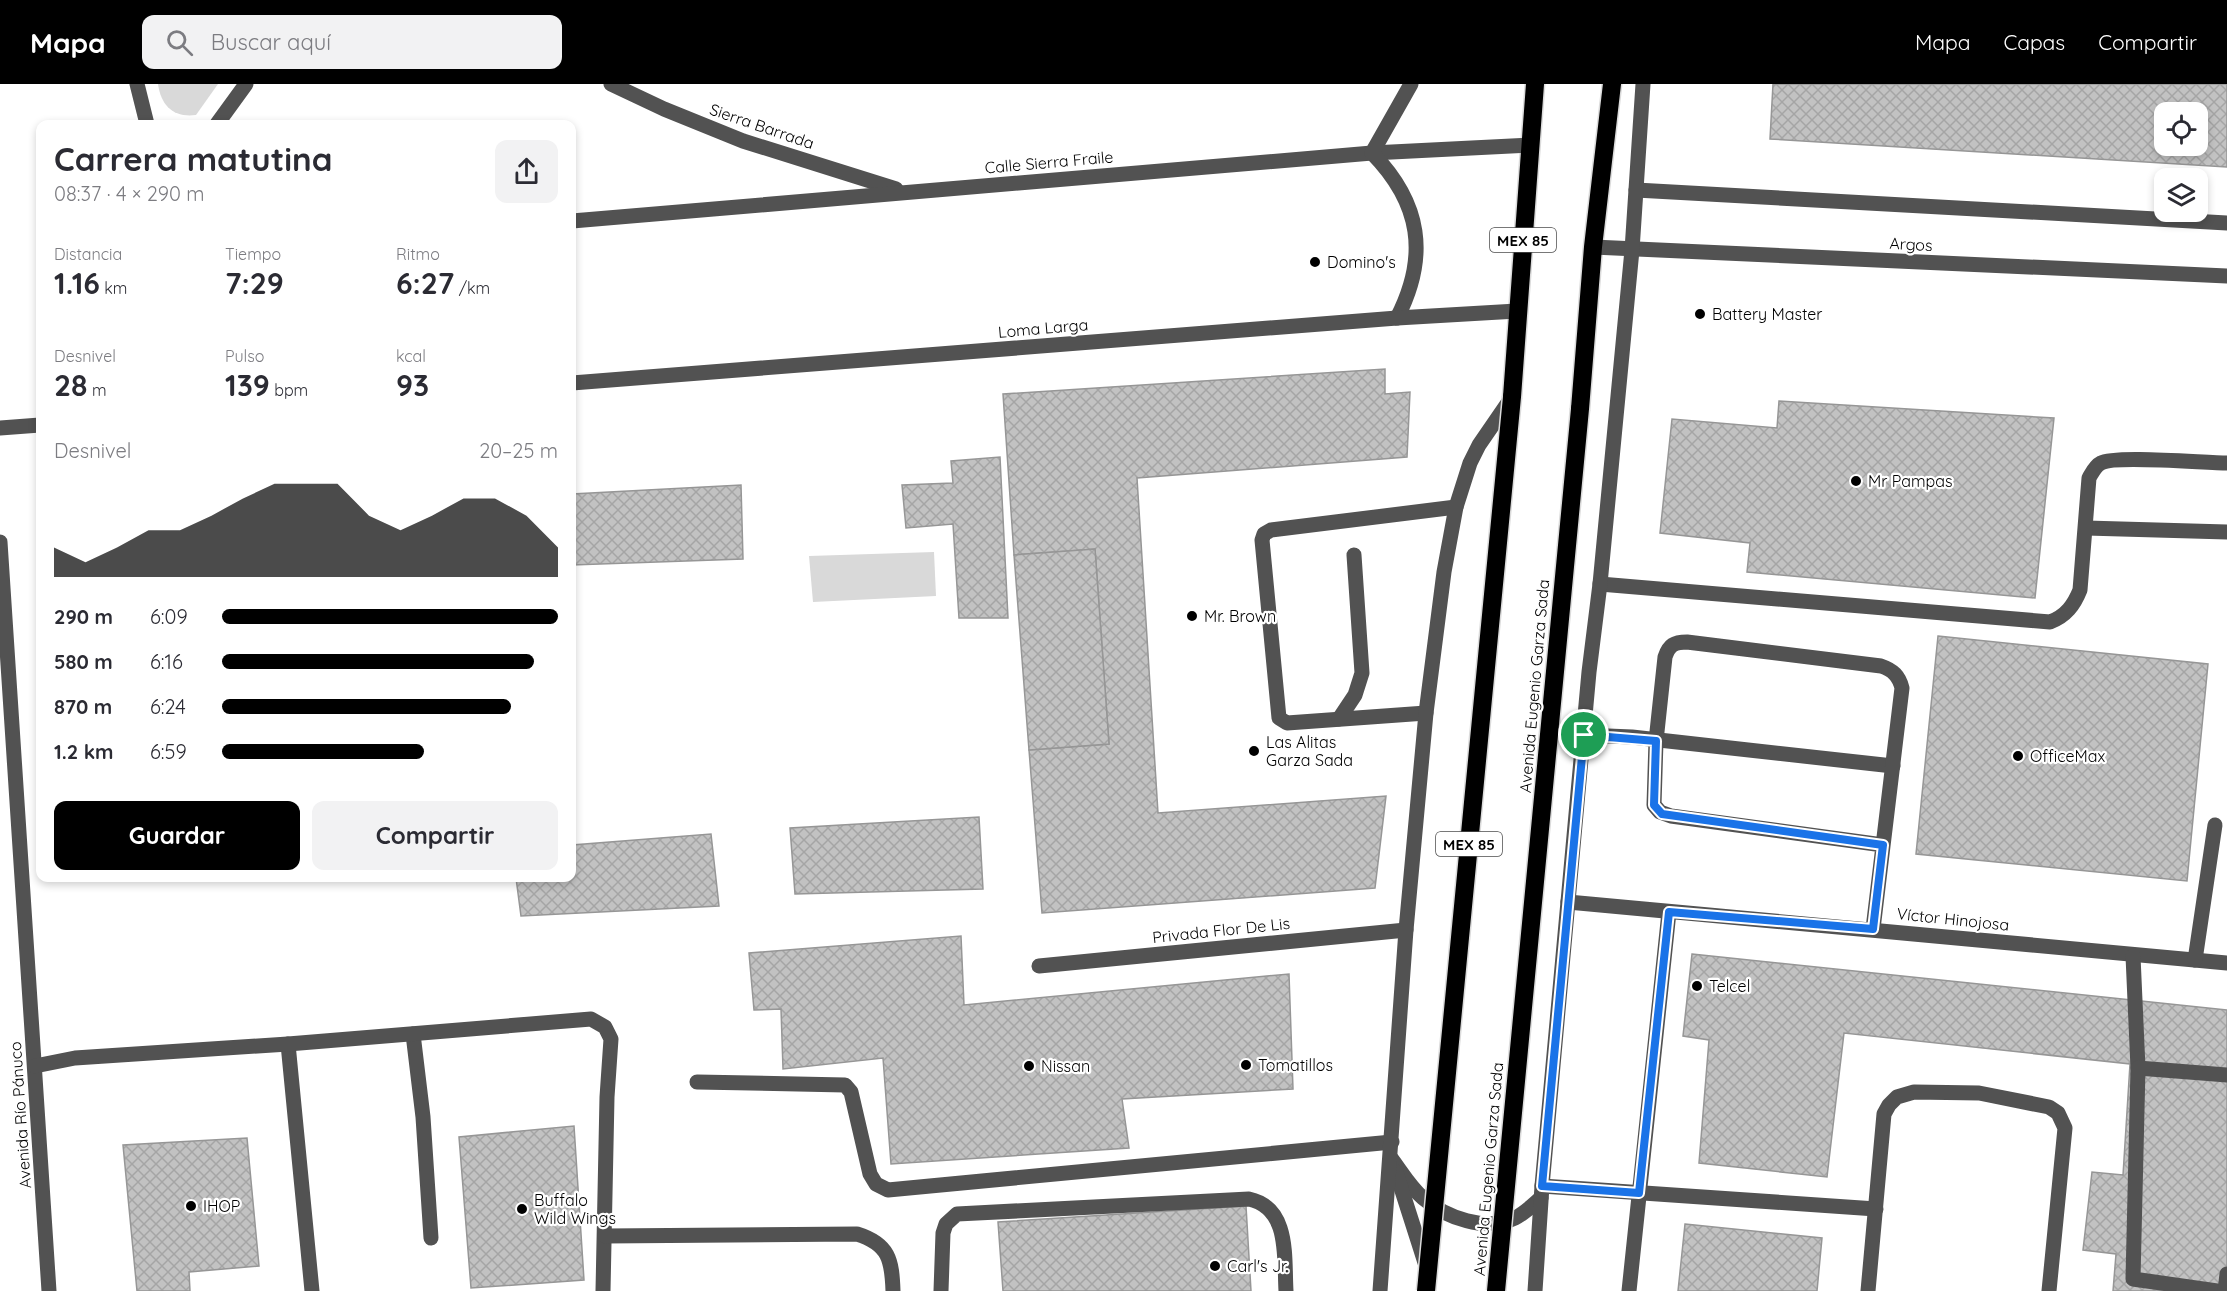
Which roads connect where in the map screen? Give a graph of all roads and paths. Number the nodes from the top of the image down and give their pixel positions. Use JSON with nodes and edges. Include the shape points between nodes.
{"nodes":[{"id":1,"x":137,"y":84,"type":"edge"},
{"id":2,"x":246,"y":84,"type":"edge"},
{"id":3,"x":611,"y":84,"type":"edge"},
{"id":4,"x":1411,"y":84,"type":"edge"},
{"id":5,"x":1535,"y":84,"type":"edge"},
{"id":6,"x":1612,"y":84,"type":"edge"},
{"id":7,"x":1643,"y":84,"type":"edge"},
{"id":8,"x":146,"y":120,"type":"edge"},
{"id":9,"x":220,"y":120,"type":"edge"},
{"id":10,"x":1530,"y":145,"type":"junction"},
{"id":11,"x":1372,"y":153,"type":"junction"},
{"id":12,"x":1636,"y":190,"type":"junction"},
{"id":13,"x":904,"y":192,"type":"junction"},
{"id":14,"x":576,"y":221,"type":"edge"},
{"id":15,"x":2227,"y":223,"type":"edge"},
{"id":16,"x":1593,"y":247,"type":"junction"},
{"id":17,"x":1632,"y":250,"type":"junction"},
{"id":18,"x":2227,"y":276,"type":"edge"},
{"id":19,"x":1517,"y":311,"type":"junction"},
{"id":20,"x":1397,"y":318,"type":"junction"},
{"id":21,"x":576,"y":383,"type":"edge"},
{"id":22,"x":1512,"y":397,"type":"junction"},
{"id":23,"x":36,"y":425,"type":"edge"},
{"id":24,"x":0,"y":428,"type":"edge"},
{"id":25,"x":2227,"y":463,"type":"edge"},
{"id":26,"x":1456,"y":507,"type":"junction"},
{"id":27,"x":2086,"y":528,"type":"junction"},
{"id":28,"x":2227,"y":532,"type":"edge"},
{"id":29,"x":0,"y":542,"type":"edge"},
{"id":30,"x":1354,"y":555,"type":"dead end"},
{"id":31,"x":1600,"y":584,"type":"junction"},
{"id":32,"x":1426,"y":713,"type":"junction"},
{"id":33,"x":1339,"y":719,"type":"junction"},
{"id":34,"x":1584,"y":735,"type":"junction"},
{"id":35,"x":1656,"y":741,"type":"junction"},
{"id":36,"x":1893,"y":766,"type":"junction"},
{"id":37,"x":2215,"y":825,"type":"dead end"},
{"id":38,"x":1883,"y":845,"type":"junction"},
{"id":39,"x":1568,"y":902,"type":"junction"},
{"id":40,"x":1669,"y":912,"type":"junction"},
{"id":41,"x":1873,"y":929,"type":"junction"},
{"id":42,"x":1406,"y":930,"type":"junction"},
{"id":43,"x":2133,"y":956,"type":"junction"},
{"id":44,"x":2195,"y":960,"type":"junction"},
{"id":45,"x":2227,"y":963,"type":"edge"},
{"id":46,"x":1039,"y":966,"type":"dead end"},
{"id":47,"x":413,"y":1034,"type":"junction"},
{"id":48,"x":288,"y":1044,"type":"junction"},
{"id":49,"x":35,"y":1066,"type":"junction"},
{"id":50,"x":2138,"y":1068,"type":"junction"},
{"id":51,"x":2227,"y":1075,"type":"edge"},
{"id":52,"x":697,"y":1082,"type":"dead end"},
{"id":53,"x":1392,"y":1150,"type":"junction"},
{"id":54,"x":1541,"y":1192,"type":"junction"},
{"id":55,"x":1639,"y":1193,"type":"junction"},
{"id":56,"x":1876,"y":1209,"type":"junction"},
{"id":57,"x":605,"y":1236,"type":"junction"},
{"id":58,"x":431,"y":1238,"type":"dead end"},
{"id":59,"x":2227,"y":1274,"type":"edge"},
{"id":60,"x":49,"y":1291,"type":"edge"},
{"id":61,"x":312,"y":1291,"type":"edge"},
{"id":62,"x":603,"y":1291,"type":"edge"},
{"id":63,"x":893,"y":1291,"type":"edge"},
{"id":64,"x":941,"y":1291,"type":"edge"},
{"id":65,"x":1286,"y":1291,"type":"edge"},
{"id":66,"x":1380,"y":1291,"type":"edge"},
{"id":67,"x":1426,"y":1291,"type":"edge"},
{"id":68,"x":1434,"y":1291,"type":"edge"},
{"id":69,"x":1496,"y":1291,"type":"edge"},
{"id":70,"x":1534,"y":1291,"type":"edge"},
{"id":71,"x":1629,"y":1291,"type":"edge"},
{"id":72,"x":1868,"y":1291,"type":"edge"},
{"id":73,"x":2049,"y":1291,"type":"edge"},
{"id":74,"x":2217,"y":1291,"type":"edge"},
{"id":75,"x":2225,"y":1291,"type":"edge"}],
"edges":[{"from":1,"to":8,"type":"street"},
{"from":2,"to":9,"type":"street"},
{"from":3,"to":13,"type":"street","name":"Sierra Barrada","via":[[743,141]]},
{"from":4,"to":11,"type":"street"},
{"from":5,"to":10,"type":"highway","number":"MEX 85"},
{"from":6,"to":16,"type":"highway","name":"Avenida Eugenio Garza Sada"},
{"from":7,"to":12,"type":"street"},
{"from":10,"to":11,"type":"street","name":"Calle Sierra Fraile"},
{"from":10,"to":19,"type":"highway","number":"MEX 85"},
{"from":11,"to":13,"type":"street","name":"Calle Sierra Fraile"},
{"from":11,"to":20,"type":"street","via":[[1400,187],[1414,229],[1414,275]]},
{"from":12,"to":15,"type":"street"},
{"from":12,"to":17,"type":"street"},
{"from":13,"to":14,"type":"street","name":"Calle Sierra Fraile"},
{"from":16,"to":17,"type":"street","name":"Argos"},
{"from":16,"to":69,"type":"highway","name":"Avenida Eugenio Garza Sada","bridge":true},
{"from":17,"to":18,"type":"street","name":"Argos"},
{"from":17,"to":31,"type":"street"},
{"from":19,"to":20,"type":"street","name":"Loma Larga"},
{"from":19,"to":22,"type":"highway","number":"MEX 85"},
{"from":20,"to":21,"type":"street","name":"Loma Larga"},
{"from":22,"to":26,"type":"street","via":[[1479,445]]},
{"from":22,"to":67,"type":"highway","number":"MEX 85","bridge":true},
{"from":23,"to":24,"type":"street"},
{"from":25,"to":27,"type":"street","via":[[2101,463],[2089,478]]},
{"from":26,"to":32,"type":"street"},
{"from":26,"to":33,"type":"street","via":[[1264,534],[1261,545],[1279,718],[1287,723]]},
{"from":27,"to":28,"type":"street"},
{"from":27,"to":31,"type":"street","via":[[2080,590],[2074,604],[2050,621]]},
{"from":29,"to":49,"type":"street","name":"Avenida Río Pánuco"},
{"from":30,"to":33,"type":"street","via":[[1362,673]]},
{"from":31,"to":34,"type":"street"},
{"from":32,"to":33,"type":"street"},
{"from":32,"to":42,"type":"street"},
{"from":34,"to":35,"type":"street"},
{"from":34,"to":39,"type":"street"},
{"from":35,"to":36,"type":"street"},
{"from":35,"to":36,"type":"street","via":[[1667,651],[1676,643],[1687,642],[1890,669],[1902,688]]},
{"from":35,"to":38,"type":"street","via":[[1654,805],[1662,814]]},
{"from":36,"to":38,"type":"street"},
{"from":37,"to":44,"type":"street"},
{"from":38,"to":41,"type":"street"},
{"from":39,"to":40,"type":"street","name":"Víctor Hinojosa"},
{"from":39,"to":54,"type":"street"},
{"from":40,"to":41,"type":"street","name":"Víctor Hinojosa"},
{"from":40,"to":55,"type":"street"},
{"from":41,"to":43,"type":"street","name":"Víctor Hinojosa"},
{"from":42,"to":46,"type":"street","name":"Privada Flor De Lis"},
{"from":42,"to":53,"type":"street"},
{"from":43,"to":44,"type":"street","name":"Víctor Hinojosa"},
{"from":43,"to":50,"type":"street"},
{"from":44,"to":45,"type":"street","name":"Víctor Hinojosa"},
{"from":47,"to":48,"type":"street"},
{"from":47,"to":57,"type":"street","via":[[583,1018],[604,1027],[611,1039]]},
{"from":47,"to":58,"type":"street"},
{"from":48,"to":49,"type":"street","via":[[75,1058]]},
{"from":48,"to":61,"type":"street"},
{"from":49,"to":60,"type":"street","name":"Avenida Río Pánuco"},
{"from":50,"to":51,"type":"street"},
{"from":50,"to":74,"type":"street","via":[[2133,1279]]},
{"from":52,"to":53,"type":"street","via":[[845,1084],[851,1092],[870,1174],[876,1184],[888,1190]]},
{"from":53,"to":54,"type":"street","via":[[1422,1197],[1455,1217],[1493,1223],[1514,1219],[1529,1209]]},
{"from":53,"to":66,"type":"street"},
{"from":53,"to":68,"type":"street"},
{"from":54,"to":55,"type":"street"},
{"from":54,"to":70,"type":"street"},
{"from":55,"to":56,"type":"street"},
{"from":55,"to":71,"type":"street"},
{"from":56,"to":72,"type":"street"},
{"from":56,"to":73,"type":"street","via":[[1884,1114],[1898,1097],[1914,1092],[1979,1094],[2049,1107],[2058,1113],[2065,1128]]},
{"from":57,"to":62,"type":"street"},
{"from":57,"to":63,"type":"street","via":[[858,1234],[878,1243],[888,1256]]},
{"from":59,"to":75,"type":"street"},
{"from":64,"to":65,"type":"street","via":[[943,1233],[957,1214],[1249,1199],[1260,1202],[1276,1216],[1282,1238]]}]}
